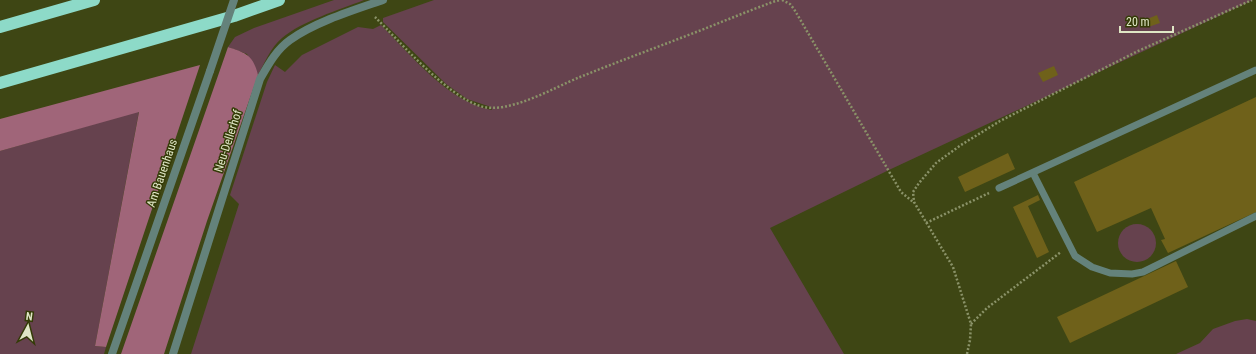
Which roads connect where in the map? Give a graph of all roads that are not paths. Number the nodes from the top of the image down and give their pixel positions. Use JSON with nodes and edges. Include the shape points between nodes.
{"nodes":[{"id":1,"x":94,"y":0,"type":"edge"},
{"id":2,"x":234,"y":0,"type":"edge"},
{"id":3,"x":279,"y":0,"type":"edge"},
{"id":4,"x":383,"y":0,"type":"edge"},
{"id":5,"x":0,"y":27,"type":"edge"},
{"id":6,"x":1256,"y":70,"type":"edge"},
{"id":7,"x":0,"y":83,"type":"edge"},
{"id":8,"x":1033,"y":172,"type":"junction"},
{"id":9,"x":998,"y":188,"type":"road end"},
{"id":10,"x":1256,"y":216,"type":"edge"},
{"id":11,"x":112,"y":354,"type":"edge"},
{"id":12,"x":173,"y":354,"type":"edge"}],
"edges":[{"from":1,"to":5,"type":"highway"},
{"from":2,"to":11,"type":"street","name":"Am Bauenhaus","bridge":true},
{"from":3,"to":7,"type":"highway","via":[[234,16]]},
{"from":4,"to":12,"type":"street","name":"Neu-Dellerhof","via":[[301,33],[277,52],[260,79]]},
{"from":6,"to":8,"type":"lane"},
{"from":8,"to":9,"type":"lane"},
{"from":8,"to":10,"type":"lane","via":[[1075,256],[1092,267],[1110,273],[1143,272]]}]}
